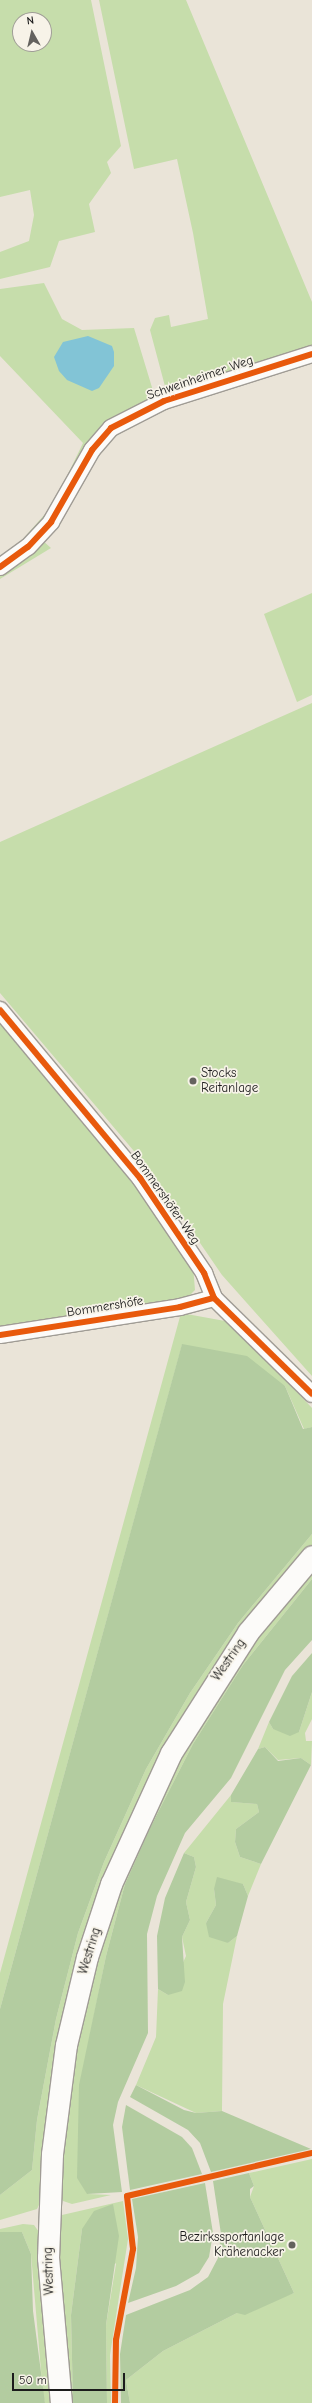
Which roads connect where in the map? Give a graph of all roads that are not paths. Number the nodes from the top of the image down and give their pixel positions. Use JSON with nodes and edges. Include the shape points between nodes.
{"nodes":[{"id":1,"x":312,"y":354,"type":"edge"},
{"id":2,"x":0,"y":566,"type":"edge"},
{"id":3,"x":0,"y":1010,"type":"edge"},
{"id":4,"x":214,"y":1298,"type":"junction"},
{"id":5,"x":0,"y":1335,"type":"edge"},
{"id":6,"x":312,"y":1394,"type":"edge"},
{"id":7,"x":312,"y":1556,"type":"edge"},
{"id":8,"x":61,"y":2403,"type":"edge"}],
"edges":[{"from":1,"to":2,"type":"street","name":"Schweinheimer Weg","via":[[164,401],[111,428],[92,450],[51,522],[28,547]]},
{"from":3,"to":4,"type":"street","name":"Bommershöfer Weg","via":[[135,1172],[204,1273]]},
{"from":4,"to":5,"type":"street","name":"Bommershöfe","via":[[180,1307]]},
{"from":4,"to":6,"type":"street","name":"Bommershöfer Weg"},
{"from":7,"to":8,"type":"main road","name":"Westring","via":[[248,1632],[170,1753],[111,1884],[87,1957],[66,2045],[51,2161],[51,2314]]}]}
